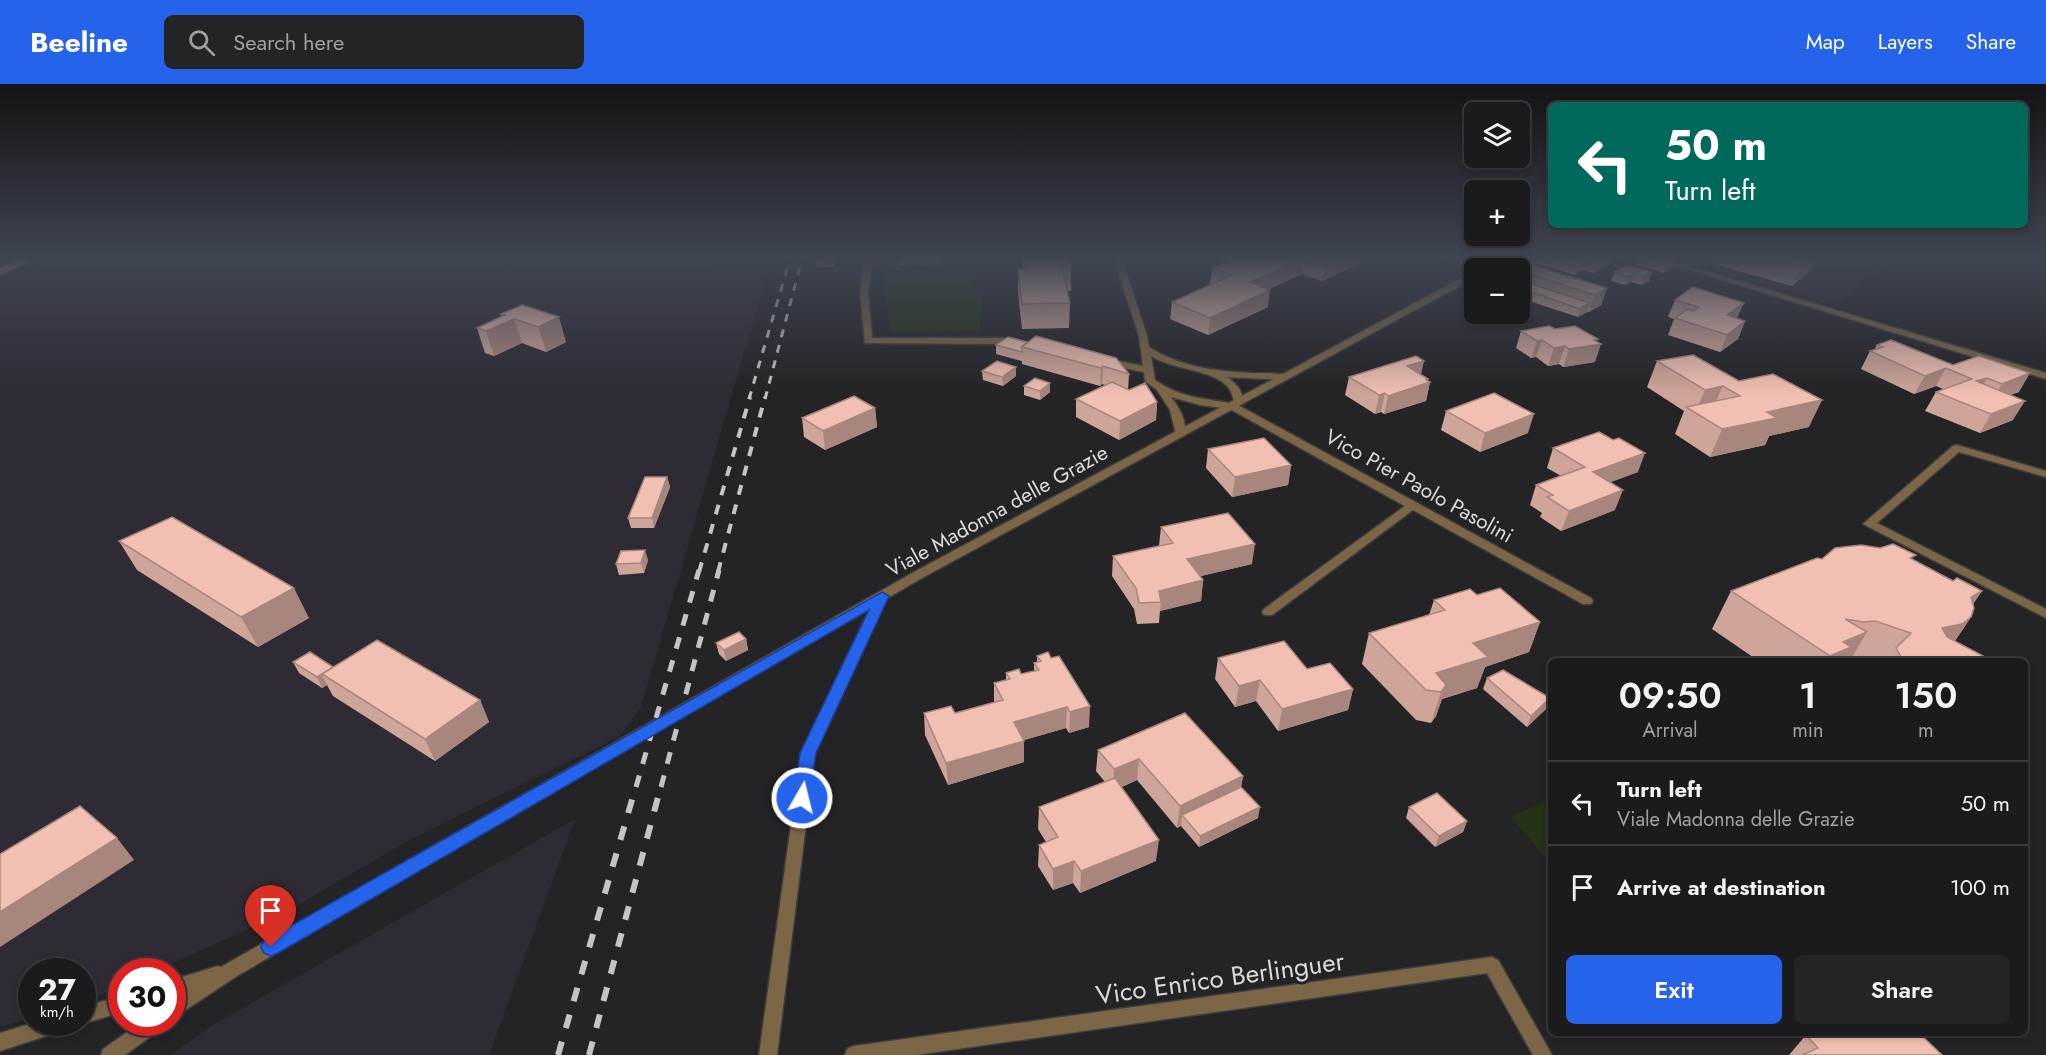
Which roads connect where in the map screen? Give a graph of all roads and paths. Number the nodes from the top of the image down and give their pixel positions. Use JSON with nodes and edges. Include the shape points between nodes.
{"nodes":[{"id":1,"x":865,"y":304,"type":"edge"},
{"id":2,"x":1132,"y":304,"type":"edge"},
{"id":3,"x":1418,"y":304,"type":"edge"},
{"id":4,"x":1808,"y":304,"type":"edge"},
{"id":5,"x":1024,"y":345,"type":"edge"},
{"id":6,"x":1145,"y":348,"type":"junction"},
{"id":7,"x":1092,"y":359,"type":"edge"},
{"id":8,"x":1149,"y":370,"type":"junction"},
{"id":9,"x":1201,"y":370,"type":"junction"},
{"id":10,"x":2046,"y":376,"type":"edge"},
{"id":11,"x":1285,"y":377,"type":"junction"},
{"id":12,"x":1161,"y":390,"type":"junction"},
{"id":13,"x":1235,"y":404,"type":"junction"},
{"id":14,"x":1180,"y":434,"type":"junction"},
{"id":15,"x":2046,"y":474,"type":"edge"},
{"id":16,"x":1413,"y":505,"type":"junction"},
{"id":17,"x":882,"y":596,"type":"junction"},
{"id":18,"x":1587,"y":601,"type":"dead end"},
{"id":19,"x":1268,"y":612,"type":"dead end"},
{"id":20,"x":2046,"y":614,"type":"edge"},
{"id":21,"x":231,"y":970,"type":"junction"},
{"id":22,"x":186,"y":984,"type":"edge"},
{"id":23,"x":186,"y":1001,"type":"edge"},
{"id":24,"x":19,"y":1036,"type":"edge"},
{"id":25,"x":137,"y":1036,"type":"edge"},
{"id":26,"x":0,"y":1042,"type":"edge"},
{"id":27,"x":110,"y":1055,"type":"edge"},
{"id":28,"x":768,"y":1055,"type":"edge"},
{"id":29,"x":854,"y":1055,"type":"edge"},
{"id":30,"x":1543,"y":1055,"type":"edge"}],
"edges":[{"from":1,"to":5,"type":"street","via":[[868,341],[1002,341]]},
{"from":2,"to":6,"type":"street"},
{"from":3,"to":11,"type":"street","name":"Viale Madonna delle Grazie"},
{"from":4,"to":10,"type":"street"},
{"from":6,"to":8,"type":"street"},
{"from":6,"to":9,"type":"street","via":[[1173,364]]},
{"from":7,"to":8,"type":"street"},
{"from":8,"to":12,"type":"street","via":[[1150,381]]},
{"from":9,"to":11,"type":"street"},
{"from":9,"to":13,"type":"street","via":[[1231,383],[1237,392]]},
{"from":11,"to":13,"type":"street","name":"Viale Madonna delle Grazie"},
{"from":12,"to":13,"type":"street","via":[[1205,404]]},
{"from":12,"to":14,"type":"street","via":[[1176,411]]},
{"from":13,"to":14,"type":"street","name":"Viale Madonna delle Grazie"},
{"from":13,"to":16,"type":"street","name":"Vico Pier Paolo Pasolini"},
{"from":14,"to":17,"type":"street","name":"Viale Madonna delle Grazie"},
{"from":15,"to":20,"type":"street","via":[[1957,448],[1869,524]]},
{"from":16,"to":18,"type":"street","name":"Vico Pier Paolo Pasolini"},
{"from":16,"to":19,"type":"street"},
{"from":17,"to":21,"type":"street","name":"Viale Madonna delle Grazie"},
{"from":17,"to":28,"type":"street","via":[[808,753]]},
{"from":21,"to":22,"type":"street"},
{"from":21,"to":23,"type":"street"},
{"from":24,"to":26,"type":"street"},
{"from":25,"to":27,"type":"street"},
{"from":29,"to":30,"type":"street","name":"Vico Enrico Berlinguer","via":[[1492,965]]}]}
